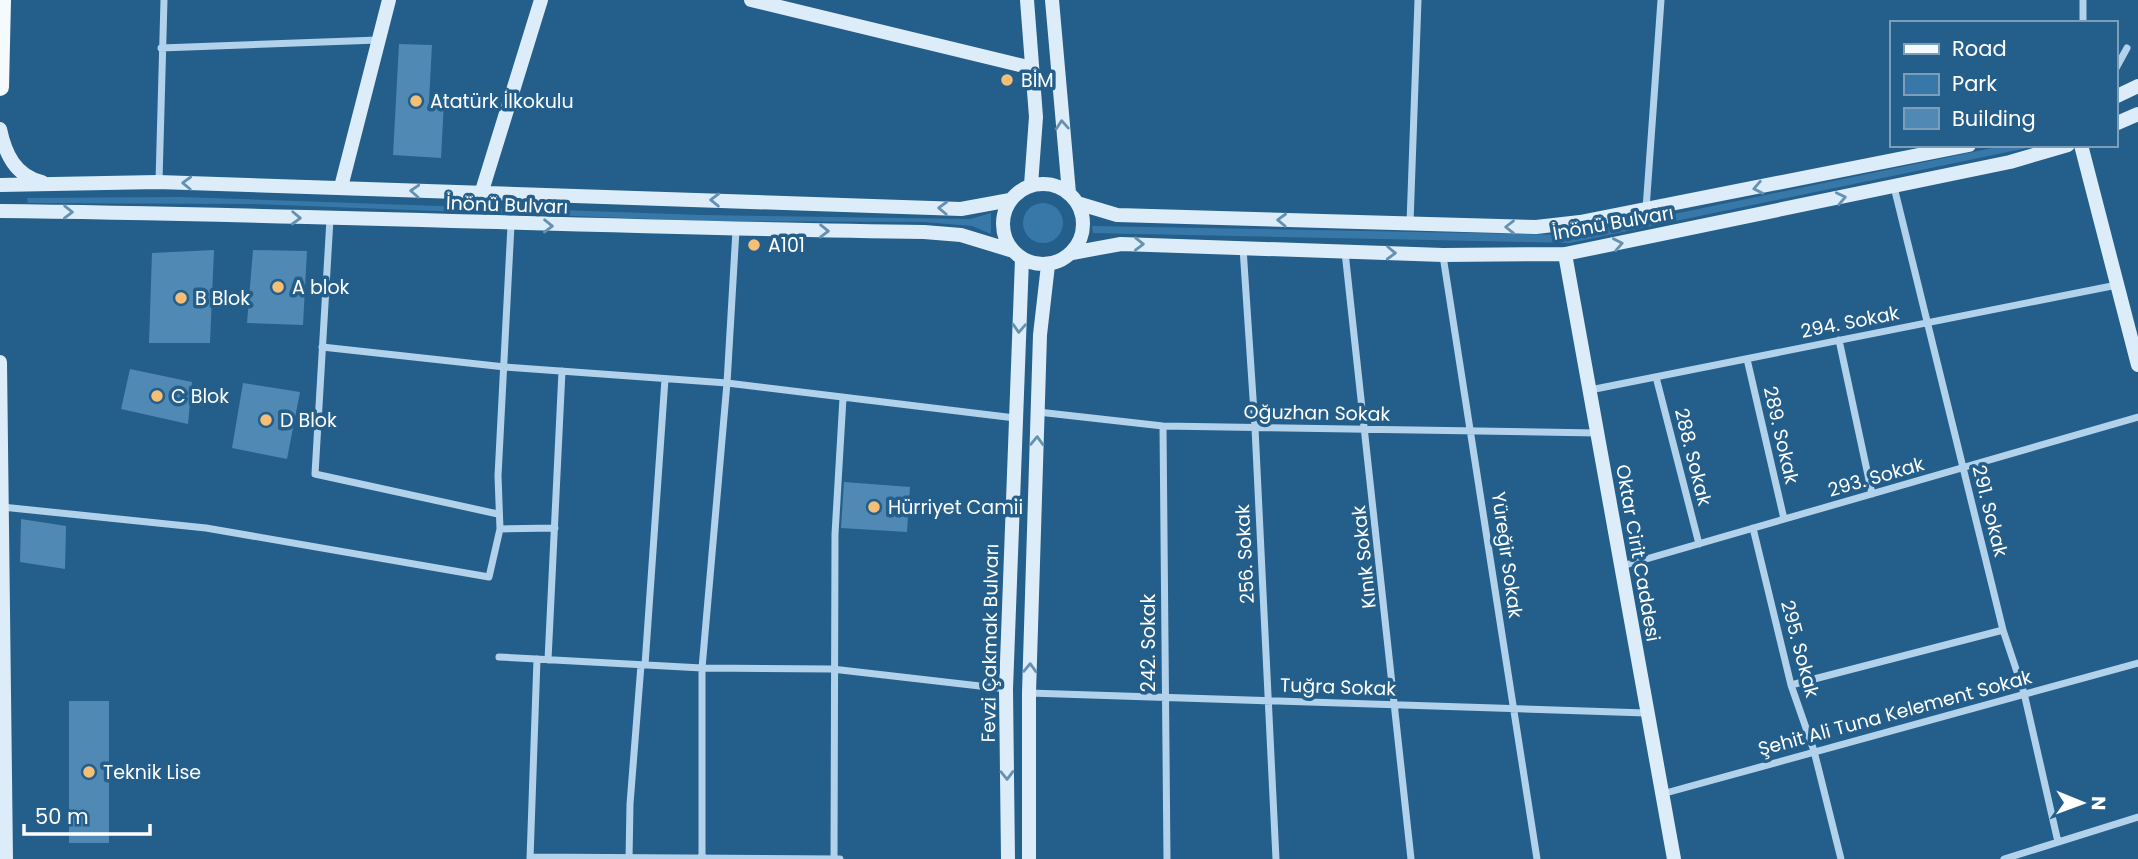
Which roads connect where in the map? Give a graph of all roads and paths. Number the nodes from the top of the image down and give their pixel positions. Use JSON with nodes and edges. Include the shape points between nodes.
{"nodes":[{"id":1,"x":2,"y":0,"type":"edge"},
{"id":2,"x":164,"y":0,"type":"edge"},
{"id":3,"x":389,"y":0,"type":"edge"},
{"id":4,"x":541,"y":0,"type":"edge"},
{"id":5,"x":751,"y":0,"type":"edge"},
{"id":6,"x":1027,"y":0,"type":"edge"},
{"id":7,"x":1052,"y":0,"type":"edge"},
{"id":8,"x":1418,"y":0,"type":"edge"},
{"id":9,"x":1661,"y":0,"type":"edge"},
{"id":10,"x":2084,"y":0,"type":"edge"},
{"id":11,"x":2083,"y":21,"type":"edge"},
{"id":12,"x":378,"y":40,"type":"junction"},
{"id":13,"x":160,"y":48,"type":"junction"},
{"id":14,"x":2127,"y":48,"type":"dead end"},
{"id":15,"x":2117,"y":66,"type":"edge"},
{"id":16,"x":1032,"y":68,"type":"junction"},
{"id":17,"x":2138,"y":86,"type":"edge"},
{"id":18,"x":0,"y":87,"type":"edge"},
{"id":19,"x":2117,"y":96,"type":"edge"},
{"id":20,"x":2138,"y":114,"type":"edge"},
{"id":21,"x":2117,"y":123,"type":"edge"},
{"id":22,"x":0,"y":129,"type":"edge"},
{"id":23,"x":1959,"y":147,"type":"edge"},
{"id":24,"x":2062,"y":147,"type":"edge"},
{"id":25,"x":2082,"y":147,"type":"edge"},
{"id":26,"x":159,"y":182,"type":"junction"},
{"id":27,"x":53,"y":184,"type":"junction"},
{"id":28,"x":0,"y":185,"type":"edge"},
{"id":29,"x":1031,"y":185,"type":"junction"},
{"id":30,"x":341,"y":187,"type":"junction"},
{"id":31,"x":1894,"y":187,"type":"junction"},
{"id":32,"x":481,"y":194,"type":"junction"},
{"id":33,"x":1073,"y":198,"type":"junction"},
{"id":34,"x":1010,"y":200,"type":"junction"},
{"id":35,"x":1646,"y":210,"type":"junction"},
{"id":36,"x":0,"y":211,"type":"edge"},
{"id":37,"x":330,"y":219,"type":"junction"},
{"id":38,"x":1410,"y":223,"type":"junction"},
{"id":39,"x":511,"y":225,"type":"junction"},
{"id":40,"x":736,"y":230,"type":"junction"},
{"id":41,"x":1243,"y":247,"type":"junction"},
{"id":42,"x":1010,"y":250,"type":"junction"},
{"id":43,"x":1345,"y":251,"type":"junction"},
{"id":44,"x":1072,"y":253,"type":"junction"},
{"id":45,"x":1565,"y":254,"type":"junction"},
{"id":46,"x":1443,"y":255,"type":"junction"},
{"id":47,"x":1022,"y":260,"type":"junction"},
{"id":48,"x":1048,"y":265,"type":"junction"},
{"id":49,"x":2117,"y":285,"type":"junction"},
{"id":50,"x":1927,"y":322,"type":"junction"},
{"id":51,"x":1839,"y":340,"type":"junction"},
{"id":52,"x":322,"y":347,"type":"junction"},
{"id":53,"x":1746,"y":359,"type":"junction"},
{"id":54,"x":0,"y":362,"type":"edge"},
{"id":55,"x":2138,"y":365,"type":"edge"},
{"id":56,"x":505,"y":367,"type":"junction"},
{"id":57,"x":562,"y":371,"type":"junction"},
{"id":58,"x":1656,"y":377,"type":"junction"},
{"id":59,"x":665,"y":379,"type":"junction"},
{"id":60,"x":727,"y":383,"type":"junction"},
{"id":61,"x":1590,"y":390,"type":"junction"},
{"id":62,"x":843,"y":398,"type":"junction"},
{"id":63,"x":1038,"y":412,"type":"junction"},
{"id":64,"x":2138,"y":417,"type":"edge"},
{"id":65,"x":1015,"y":418,"type":"junction"},
{"id":66,"x":1163,"y":426,"type":"junction"},
{"id":67,"x":1255,"y":428,"type":"junction"},
{"id":68,"x":1366,"y":429,"type":"junction"},
{"id":69,"x":1472,"y":431,"type":"junction"},
{"id":70,"x":1597,"y":433,"type":"junction"},
{"id":71,"x":1963,"y":468,"type":"junction"},
{"id":72,"x":1872,"y":494,"type":"junction"},
{"id":73,"x":2,"y":507,"type":"junction"},
{"id":74,"x":498,"y":514,"type":"junction"},
{"id":75,"x":1784,"y":519,"type":"junction"},
{"id":76,"x":500,"y":528,"type":"junction"},
{"id":77,"x":555,"y":528,"type":"junction"},
{"id":78,"x":1753,"y":528,"type":"junction"},
{"id":79,"x":1699,"y":544,"type":"junction"},
{"id":80,"x":1622,"y":566,"type":"junction"},
{"id":81,"x":2003,"y":630,"type":"junction"},
{"id":82,"x":499,"y":657,"type":"dead end"},
{"id":83,"x":537,"y":659,"type":"junction"},
{"id":84,"x":548,"y":660,"type":"junction"},
{"id":85,"x":2138,"y":663,"type":"edge"},
{"id":86,"x":643,"y":665,"type":"junction"},
{"id":87,"x":702,"y":668,"type":"junction"},
{"id":88,"x":832,"y":669,"type":"junction"},
{"id":89,"x":1791,"y":685,"type":"junction"},
{"id":90,"x":1006,"y":689,"type":"junction"},
{"id":91,"x":1029,"y":693,"type":"junction"},
{"id":92,"x":2024,"y":693,"type":"junction"},
{"id":93,"x":1164,"y":699,"type":"junction"},
{"id":94,"x":1268,"y":701,"type":"junction"},
{"id":95,"x":1396,"y":705,"type":"junction"},
{"id":96,"x":1514,"y":709,"type":"junction"},
{"id":97,"x":1646,"y":713,"type":"junction"},
{"id":98,"x":1815,"y":751,"type":"junction"},
{"id":99,"x":1662,"y":794,"type":"junction"},
{"id":100,"x":2138,"y":817,"type":"edge"},
{"id":101,"x":2058,"y":842,"type":"junction"},
{"id":102,"x":530,"y":858,"type":"edge"},
{"id":103,"x":629,"y":858,"type":"edge"},
{"id":104,"x":702,"y":858,"type":"edge"},
{"id":105,"x":6,"y":859,"type":"edge"},
{"id":106,"x":834,"y":859,"type":"edge"},
{"id":107,"x":840,"y":859,"type":"edge"},
{"id":108,"x":1009,"y":859,"type":"edge"},
{"id":109,"x":1029,"y":859,"type":"edge"},
{"id":110,"x":1167,"y":859,"type":"edge"},
{"id":111,"x":1276,"y":859,"type":"edge"},
{"id":112,"x":1411,"y":859,"type":"edge"},
{"id":113,"x":1537,"y":859,"type":"edge"},
{"id":114,"x":1674,"y":859,"type":"edge"},
{"id":115,"x":1841,"y":859,"type":"edge"},
{"id":116,"x":2004,"y":859,"type":"edge"}],
"edges":[{"from":1,"to":18,"type":"main road"},
{"from":2,"to":13,"type":"street"},
{"from":3,"to":12,"type":"main road"},
{"from":4,"to":32,"type":"main road"},
{"from":5,"to":16,"type":"main road"},
{"from":6,"to":16,"type":"main road"},
{"from":33,"to":7,"type":"main road","one_way":true},
{"from":8,"to":38,"type":"street"},
{"from":9,"to":35,"type":"street"},
{"from":10,"to":11,"type":"street"},
{"from":12,"to":13,"type":"street"},
{"from":12,"to":30,"type":"main road"},
{"from":13,"to":26,"type":"street"},
{"from":14,"to":15,"type":"street"},
{"from":16,"to":29,"type":"main road","via":[[1036,135]]},
{"from":17,"to":19,"type":"main road"},
{"from":20,"to":21,"type":"main road"},
{"from":22,"to":27,"type":"main road","via":[[19,170],[32,180]]},
{"from":23,"to":35,"type":"main road","name":"İnönü Bulvarı","one_way":true},
{"from":24,"to":31,"type":"main road","name":"İnönü Bulvarı"},
{"from":25,"to":49,"type":"main road"},
{"from":26,"to":27,"type":"main road"},
{"from":30,"to":26,"type":"main road","one_way":true},
{"from":27,"to":28,"type":"main road"},
{"from":29,"to":33,"type":"main road","via":[[1058,186]]},
{"from":29,"to":34,"type":"main road"},
{"from":32,"to":30,"type":"main road","one_way":true},
{"from":45,"to":31,"type":"main road","name":"İnönü Bulvarı","one_way":true},
{"from":31,"to":50,"type":"street","name":"291. Sokak"},
{"from":34,"to":32,"type":"main road","one_way":true,"via":[[961,209]]},
{"from":38,"to":33,"type":"main road","name":"İnönü Bulvarı","one_way":true,"via":[[1117,215]]},
{"from":33,"to":44,"type":"main road","via":[[1083,229]]},
{"from":34,"to":42,"type":"main road","via":[[1002,225]]},
{"from":35,"to":38,"type":"main road","name":"İnönü Bulvarı","one_way":true,"via":[[1536,227]]},
{"from":36,"to":37,"type":"main road","name":"İnönü Bulvarı","one_way":true},
{"from":37,"to":39,"type":"main road","name":"İnönü Bulvarı"},
{"from":37,"to":52,"type":"street"},
{"from":39,"to":40,"type":"main road","name":"İnönü Bulvarı","one_way":true},
{"from":39,"to":56,"type":"street"},
{"from":40,"to":42,"type":"main road","name":"İnönü Bulvarı","one_way":true,"via":[[925,232],[961,235]]},
{"from":40,"to":60,"type":"street"},
{"from":41,"to":43,"type":"main road","name":"İnönü Bulvarı"},
{"from":44,"to":41,"type":"main road","name":"İnönü Bulvarı","one_way":true,"via":[[1121,244]]},
{"from":41,"to":67,"type":"street","name":"256. Sokak"},
{"from":42,"to":47,"type":"main road"},
{"from":43,"to":46,"type":"main road","name":"İnönü Bulvarı","one_way":true},
{"from":43,"to":68,"type":"street","name":"Kınık Sokak"},
{"from":44,"to":48,"type":"main road"},
{"from":45,"to":46,"type":"main road","name":"İnönü Bulvarı"},
{"from":45,"to":61,"type":"main road","name":"Oktar Cirit Caddesi"},
{"from":46,"to":69,"type":"street","name":"Yüreğir Sokak"},
{"from":47,"to":48,"type":"main road"},
{"from":47,"to":65,"type":"main road","name":"Fevzi Çakmak Bulvarı","one_way":true},
{"from":48,"to":63,"type":"main road","name":"Fevzi Çakmak Bulvarı","via":[[1041,313]]},
{"from":49,"to":50,"type":"street","name":"294. Sokak"},
{"from":49,"to":55,"type":"main road"},
{"from":50,"to":51,"type":"street","name":"294. Sokak"},
{"from":50,"to":71,"type":"street","name":"291. Sokak"},
{"from":51,"to":53,"type":"street","name":"294. Sokak"},
{"from":51,"to":72,"type":"street"},
{"from":52,"to":56,"type":"street"},
{"from":52,"to":74,"type":"street","via":[[315,474]]},
{"from":53,"to":58,"type":"street","name":"294. Sokak"},
{"from":53,"to":75,"type":"street","name":"289. Sokak"},
{"from":54,"to":73,"type":"main road"},
{"from":56,"to":57,"type":"street"},
{"from":56,"to":74,"type":"street"},
{"from":57,"to":59,"type":"street"},
{"from":57,"to":77,"type":"street"},
{"from":58,"to":61,"type":"street","name":"294. Sokak"},
{"from":58,"to":79,"type":"street","name":"288. Sokak"},
{"from":59,"to":60,"type":"street"},
{"from":59,"to":86,"type":"street"},
{"from":60,"to":62,"type":"street"},
{"from":60,"to":87,"type":"street"},
{"from":61,"to":70,"type":"main road","name":"Oktar Cirit Caddesi"},
{"from":62,"to":65,"type":"street"},
{"from":62,"to":88,"type":"street"},
{"from":63,"to":66,"type":"street","name":"Oğuzhan Sokak"},
{"from":91,"to":63,"type":"main road","name":"Fevzi Çakmak Bulvarı","one_way":true},
{"from":64,"to":71,"type":"street","name":"293. Sokak"},
{"from":65,"to":90,"type":"main road","name":"Fevzi Çakmak Bulvarı"},
{"from":66,"to":67,"type":"street","name":"Oğuzhan Sokak"},
{"from":66,"to":93,"type":"street","name":"242. Sokak"},
{"from":67,"to":68,"type":"street","name":"Oğuzhan Sokak"},
{"from":67,"to":94,"type":"street","name":"256. Sokak"},
{"from":68,"to":69,"type":"street","name":"Oğuzhan Sokak"},
{"from":68,"to":95,"type":"street","name":"Kınık Sokak"},
{"from":69,"to":70,"type":"street","name":"Oğuzhan Sokak"},
{"from":69,"to":96,"type":"street","name":"Yüreğir Sokak"},
{"from":70,"to":80,"type":"main road","name":"Oktar Cirit Caddesi"},
{"from":71,"to":72,"type":"street","name":"293. Sokak"},
{"from":71,"to":81,"type":"street","name":"291. Sokak"},
{"from":72,"to":75,"type":"street","name":"293. Sokak"},
{"from":73,"to":76,"type":"street","via":[[206,528],[489,577]]},
{"from":73,"to":105,"type":"main road"},
{"from":74,"to":76,"type":"street"},
{"from":75,"to":78,"type":"street","name":"293. Sokak"},
{"from":76,"to":77,"type":"street"},
{"from":77,"to":84,"type":"street"},
{"from":78,"to":79,"type":"street","name":"293. Sokak"},
{"from":78,"to":89,"type":"street","name":"295. Sokak"},
{"from":79,"to":80,"type":"street","name":"293. Sokak"},
{"from":80,"to":97,"type":"main road","name":"Oktar Cirit Caddesi"},
{"from":81,"to":89,"type":"street"},
{"from":81,"to":92,"type":"street","name":"291. Sokak"},
{"from":82,"to":83,"type":"street"},
{"from":83,"to":84,"type":"street"},
{"from":83,"to":102,"type":"street"},
{"from":84,"to":86,"type":"street"},
{"from":85,"to":92,"type":"street","name":"Şehit Ali Tuna Kelement Sokak"},
{"from":86,"to":87,"type":"street"},
{"from":86,"to":103,"type":"street"},
{"from":87,"to":88,"type":"street"},
{"from":87,"to":104,"type":"street"},
{"from":88,"to":90,"type":"street"},
{"from":88,"to":106,"type":"street"},
{"from":89,"to":98,"type":"street","name":"295. Sokak"},
{"from":90,"to":108,"type":"main road","name":"Fevzi Çakmak Bulvarı","one_way":true},
{"from":91,"to":93,"type":"street","name":"Tuğra Sokak"},
{"from":91,"to":109,"type":"main road","name":"Fevzi Çakmak Bulvarı"},
{"from":92,"to":98,"type":"street","name":"Şehit Ali Tuna Kelement Sokak"},
{"from":92,"to":101,"type":"street","name":"291. Sokak"},
{"from":93,"to":94,"type":"street","name":"Tuğra Sokak"},
{"from":93,"to":110,"type":"street","name":"242. Sokak"},
{"from":94,"to":95,"type":"street","name":"Tuğra Sokak"},
{"from":94,"to":111,"type":"street","name":"256. Sokak"},
{"from":95,"to":96,"type":"street","name":"Tuğra Sokak"},
{"from":95,"to":112,"type":"street","name":"Kınık Sokak"},
{"from":96,"to":97,"type":"street","name":"Tuğra Sokak"},
{"from":96,"to":113,"type":"street","name":"Yüreğir Sokak"},
{"from":97,"to":99,"type":"main road","name":"Oktar Cirit Caddesi"},
{"from":98,"to":99,"type":"street","name":"Şehit Ali Tuna Kelement Sokak"},
{"from":98,"to":115,"type":"street","name":"295. Sokak"},
{"from":99,"to":114,"type":"main road","name":"Oktar Cirit Caddesi"},
{"from":100,"to":101,"type":"street"},
{"from":101,"to":116,"type":"street"},
{"from":102,"to":103,"type":"street"},
{"from":103,"to":104,"type":"street"},
{"from":104,"to":106,"type":"street"},
{"from":106,"to":107,"type":"street"}]}
